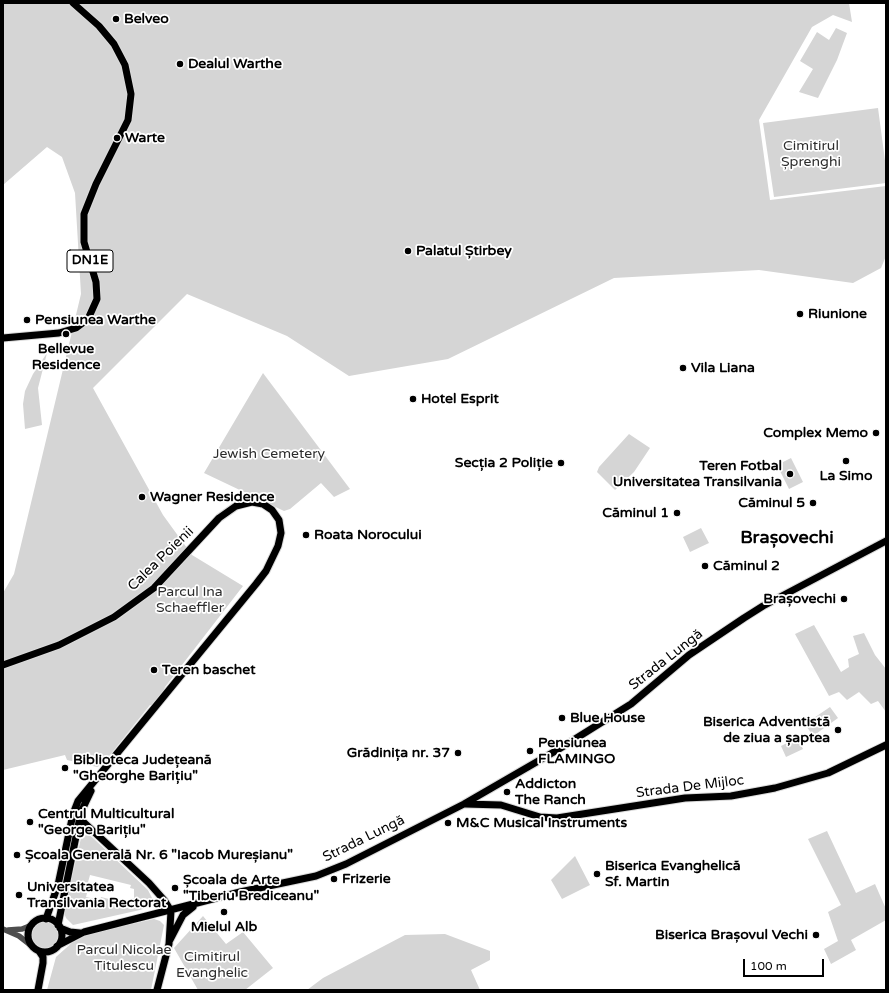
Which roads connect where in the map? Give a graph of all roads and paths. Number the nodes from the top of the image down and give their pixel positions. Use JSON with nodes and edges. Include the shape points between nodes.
{"nodes":[{"id":1,"x":73,"y":3,"type":"edge"},
{"id":2,"x":3,"y":338,"type":"edge"},
{"id":3,"x":886,"y":541,"type":"edge"},
{"id":4,"x":3,"y":665,"type":"edge"},
{"id":5,"x":886,"y":745,"type":"edge"},
{"id":6,"x":92,"y":787,"type":"junction"},
{"id":7,"x":492,"y":787,"type":"junction"},
{"id":8,"x":464,"y":804,"type":"junction"},
{"id":9,"x":491,"y":804,"type":"junction"},
{"id":10,"x":73,"y":814,"type":"junction"},
{"id":11,"x":80,"y":818,"type":"junction"},
{"id":12,"x":78,"y":830,"type":"junction"},
{"id":13,"x":70,"y":831,"type":"junction"},
{"id":14,"x":93,"y":832,"type":"junction"},
{"id":15,"x":196,"y":904,"type":"junction"},
{"id":16,"x":171,"y":911,"type":"junction"},
{"id":17,"x":46,"y":918,"type":"junction"},
{"id":18,"x":32,"y":925,"type":"junction"},
{"id":19,"x":59,"y":926,"type":"junction"},
{"id":20,"x":5,"y":930,"type":"edge"},
{"id":21,"x":84,"y":932,"type":"junction"},
{"id":22,"x":168,"y":944,"type":"junction"},
{"id":23,"x":57,"y":946,"type":"junction"},
{"id":24,"x":36,"y":949,"type":"junction"},
{"id":25,"x":38,"y":990,"type":"edge"},
{"id":26,"x":157,"y":990,"type":"edge"}],
"edges":[{"from":1,"to":2,"type":"main road","number":"DN1E","via":[[107,35],[125,65],[131,94],[130,111],[125,127],[84,214],[84,242],[97,290],[97,299],[92,313],[83,324],[68,331]]},
{"from":3,"to":7,"type":"main road","name":"Strada Lungă","via":[[750,614],[689,655],[631,704]]},
{"from":4,"to":6,"type":"main road","name":"Calea Poienii","via":[[58,645],[114,617],[154,588],[219,518],[241,504],[263,504],[272,510],[279,520],[281,539],[266,571]]},
{"from":5,"to":9,"type":"main road","name":"Strada De Mijloc","via":[[828,773],[749,793],[685,798],[557,818],[540,817]]},
{"from":6,"to":10,"type":"main road","via":[[78,801]]},
{"from":6,"to":11,"type":"main road"},
{"from":7,"to":8,"type":"main road","name":"Strada Lungă"},
{"from":7,"to":9,"type":"main road"},
{"from":8,"to":9,"type":"main road","name":"Strada Lungă"},
{"from":8,"to":15,"type":"main road","name":"Strada Lungă","via":[[329,872]]},
{"from":10,"to":11,"type":"main road"},
{"from":10,"to":13,"type":"main road"},
{"from":11,"to":12,"type":"main road"},
{"from":11,"to":14,"type":"main road"},
{"from":12,"to":13,"type":"main road"},
{"from":12,"to":14,"type":"main road"},
{"from":12,"to":19,"type":"main road"},
{"from":13,"to":17,"type":"main road","via":[[58,885]]},
{"from":14,"to":16,"type":"main road","via":[[148,883]]},
{"from":15,"to":16,"type":"main road","name":"Strada Lungă"},
{"from":15,"to":22,"type":"main road","via":[[183,915]]},
{"from":16,"to":21,"type":"main road","name":"Strada Lungă"},
{"from":16,"to":22,"type":"main road"},
{"from":17,"to":18,"type":"main road"},
{"from":17,"to":19,"type":"main road"},
{"from":18,"to":20,"type":"street","via":[[22,929]]},
{"from":18,"to":24,"type":"main road","via":[[28,934]]},
{"from":19,"to":21,"type":"main road","via":[[74,933]]},
{"from":19,"to":23,"type":"main road","via":[[61,937]]},
{"from":20,"to":24,"type":"street","via":[[19,936]]},
{"from":21,"to":23,"type":"main road"},
{"from":22,"to":26,"type":"main road"},
{"from":23,"to":24,"type":"main road","via":[[49,951]]},
{"from":24,"to":25,"type":"main road","via":[[43,956]]}]}
